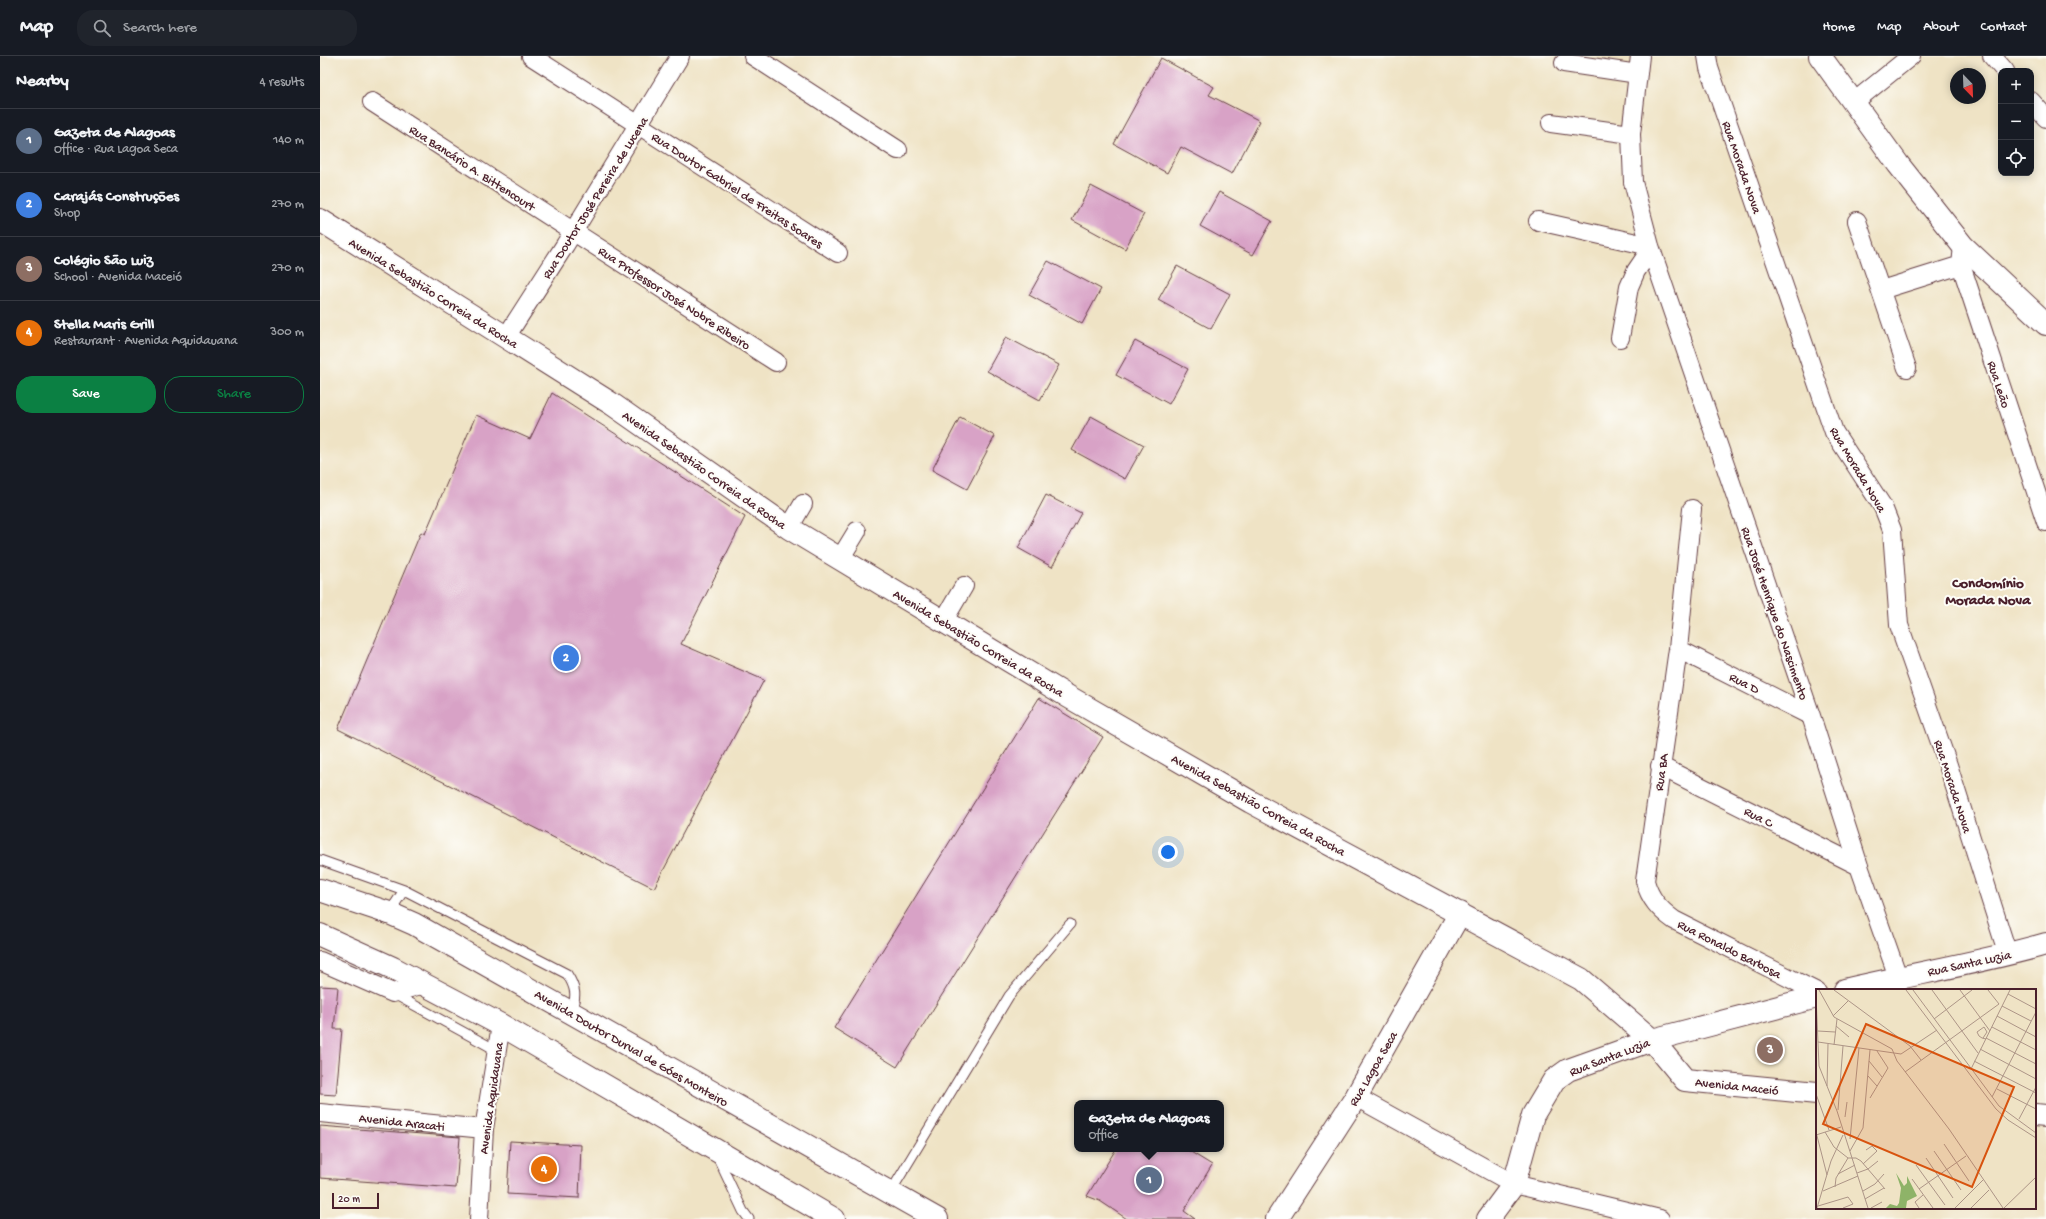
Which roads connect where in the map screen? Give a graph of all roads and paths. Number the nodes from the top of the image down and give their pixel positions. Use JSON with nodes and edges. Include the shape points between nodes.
{"nodes":[{"id":1,"x":531,"y":56,"type":"edge"},
{"id":2,"x":680,"y":56,"type":"edge"},
{"id":3,"x":753,"y":56,"type":"edge"},
{"id":4,"x":1640,"y":56,"type":"edge"},
{"id":5,"x":1707,"y":56,"type":"edge"},
{"id":6,"x":1820,"y":56,"type":"edge"},
{"id":7,"x":1911,"y":56,"type":"edge"},
{"id":8,"x":1992,"y":56,"type":"edge"},
{"id":9,"x":1564,"y":63,"type":"dead end"},
{"id":10,"x":2002,"y":68,"type":"edge"},
{"id":11,"x":1638,"y":74,"type":"junction"},
{"id":12,"x":372,"y":102,"type":"dead end"},
{"id":13,"x":1854,"y":102,"type":"junction"},
{"id":14,"x":2034,"y":104,"type":"edge"},
{"id":15,"x":2046,"y":118,"type":"edge"},
{"id":16,"x":1551,"y":123,"type":"dead end"},
{"id":17,"x":639,"y":125,"type":"junction"},
{"id":18,"x":1631,"y":134,"type":"junction"},
{"id":19,"x":898,"y":150,"type":"dead end"},
{"id":20,"x":320,"y":220,"type":"edge"},
{"id":21,"x":1538,"y":221,"type":"dead end"},
{"id":22,"x":1857,"y":221,"type":"dead end"},
{"id":23,"x":573,"y":231,"type":"junction"},
{"id":24,"x":1650,"y":248,"type":"junction"},
{"id":25,"x":838,"y":253,"type":"dead end"},
{"id":26,"x":1962,"y":256,"type":"junction"},
{"id":27,"x":1881,"y":290,"type":"junction"},
{"id":28,"x":2046,"y":324,"type":"edge"},
{"id":29,"x":506,"y":337,"type":"junction"},
{"id":30,"x":1620,"y":338,"type":"dead end"},
{"id":31,"x":776,"y":362,"type":"dead end"},
{"id":32,"x":1907,"y":368,"type":"dead end"},
{"id":33,"x":803,"y":504,"type":"dead end"},
{"id":34,"x":1692,"y":508,"type":"dead end"},
{"id":35,"x":2046,"y":522,"type":"edge"},
{"id":36,"x":788,"y":528,"type":"junction"},
{"id":37,"x":857,"y":531,"type":"dead end"},
{"id":38,"x":840,"y":559,"type":"junction"},
{"id":39,"x":964,"y":586,"type":"dead end"},
{"id":40,"x":944,"y":620,"type":"junction"},
{"id":41,"x":1678,"y":649,"type":"junction"},
{"id":42,"x":1811,"y":716,"type":"junction"},
{"id":43,"x":1660,"y":766,"type":"junction"},
{"id":44,"x":320,"y":860,"type":"edge"},
{"id":45,"x":1859,"y":866,"type":"junction"},
{"id":46,"x":320,"y":890,"type":"edge"},
{"id":47,"x":404,"y":890,"type":"junction"},
{"id":48,"x":1649,"y":895,"type":"joint"},
{"id":49,"x":389,"y":913,"type":"junction"},
{"id":50,"x":1460,"y":913,"type":"junction"},
{"id":51,"x":1070,"y":924,"type":"dead end"},
{"id":52,"x":320,"y":935,"type":"edge"},
{"id":53,"x":2046,"y":944,"type":"edge"},
{"id":54,"x":2008,"y":955,"type":"junction"},
{"id":55,"x":320,"y":961,"type":"edge"},
{"id":56,"x":1898,"y":977,"type":"junction"},
{"id":57,"x":424,"y":984,"type":"junction"},
{"id":58,"x":1849,"y":989,"type":"edge"},
{"id":59,"x":1816,"y":991,"type":"edge"},
{"id":60,"x":392,"y":993,"type":"junction"},
{"id":61,"x":1816,"y":997,"type":"edge"},
{"id":62,"x":571,"y":1011,"type":"junction"},
{"id":63,"x":501,"y":1026,"type":"junction"},
{"id":64,"x":1652,"y":1040,"type":"junction"},
{"id":65,"x":496,"y":1050,"type":"junction"},
{"id":66,"x":1816,"y":1093,"type":"edge"},
{"id":67,"x":1356,"y":1097,"type":"junction"},
{"id":68,"x":320,"y":1113,"type":"edge"},
{"id":69,"x":2036,"y":1115,"type":"edge"},
{"id":70,"x":2046,"y":1116,"type":"edge"},
{"id":71,"x":484,"y":1129,"type":"junction"},
{"id":72,"x":714,"y":1149,"type":"junction"},
{"id":73,"x":1514,"y":1184,"type":"junction"},
{"id":74,"x":890,"y":1193,"type":"junction"},
{"id":75,"x":829,"y":1217,"type":"edge"},
{"id":76,"x":479,"y":1219,"type":"edge"},
{"id":77,"x":749,"y":1219,"type":"edge"},
{"id":78,"x":937,"y":1219,"type":"edge"},
{"id":79,"x":1277,"y":1219,"type":"edge"},
{"id":80,"x":1488,"y":1219,"type":"edge"},
{"id":81,"x":1660,"y":1219,"type":"edge"}],
"edges":[{"from":1,"to":17,"type":"street","name":"Rua Doutor Gabriel de Freitas Soares"},
{"from":2,"to":17,"type":"street","name":"Rua Doutor José Pereira de Lucena"},
{"from":3,"to":19,"type":"street"},
{"from":4,"to":11,"type":"street","name":"Rua José Henrique do Nascimento"},
{"from":5,"to":54,"type":"street","name":"Rua Morada Nova","via":[[1834,432],[1883,507],[1892,530],[1899,625],[1948,765]]},
{"from":6,"to":13,"type":"main road"},
{"from":7,"to":13,"type":"street"},
{"from":8,"to":10,"type":"street"},
{"from":9,"to":11,"type":"street"},
{"from":11,"to":18,"type":"street","name":"Rua José Henrique do Nascimento"},
{"from":12,"to":23,"type":"street","name":"Rua Bancário A. Bittencourt"},
{"from":13,"to":26,"type":"main road"},
{"from":14,"to":15,"type":"street"},
{"from":16,"to":18,"type":"street"},
{"from":17,"to":23,"type":"street","name":"Rua Doutor José Pereira de Lucena"},
{"from":17,"to":25,"type":"street","name":"Rua Doutor Gabriel de Freitas Soares"},
{"from":18,"to":24,"type":"street","name":"Rua José Henrique do Nascimento","via":[[1633,182]]},
{"from":20,"to":29,"type":"main road","name":"Avenida Sebastião Correia da Rocha"},
{"from":21,"to":24,"type":"street"},
{"from":22,"to":27,"type":"street"},
{"from":23,"to":29,"type":"street","name":"Rua Doutor José Pereira de Lucena"},
{"from":23,"to":31,"type":"street","name":"Rua Professor José Nobre Ribeiro"},
{"from":24,"to":30,"type":"street","via":[[1629,286]]},
{"from":24,"to":42,"type":"street","name":"Rua José Henrique do Nascimento"},
{"from":26,"to":27,"type":"street"},
{"from":26,"to":28,"type":"main road"},
{"from":26,"to":35,"type":"street","name":"Rua Leão"},
{"from":27,"to":32,"type":"street"},
{"from":29,"to":36,"type":"main road","name":"Avenida Sebastião Correia da Rocha","via":[[612,404]]},
{"from":33,"to":36,"type":"street"},
{"from":34,"to":41,"type":"street","name":"Rua BA"},
{"from":36,"to":38,"type":"main road","name":"Avenida Sebastião Correia da Rocha"},
{"from":37,"to":38,"type":"street"},
{"from":38,"to":40,"type":"main road","name":"Avenida Sebastião Correia da Rocha"},
{"from":39,"to":40,"type":"street"},
{"from":40,"to":50,"type":"main road","name":"Avenida Sebastião Correia da Rocha","via":[[1069,697],[1244,798]]},
{"from":41,"to":42,"type":"street","name":"Rua D"},
{"from":41,"to":43,"type":"street","name":"Rua BA"},
{"from":42,"to":45,"type":"street","name":"Rua José Henrique do Nascimento"},
{"from":43,"to":45,"type":"street","name":"Rua C"},
{"from":43,"to":48,"type":"street","name":"Rua BA","via":[[1645,881]]},
{"from":44,"to":47,"type":"lane"},
{"from":45,"to":56,"type":"street","name":"Rua José Henrique do Nascimento"},
{"from":46,"to":49,"type":"main road","name":"Avenida Doutor Durval de Góes Monteiro"},
{"from":47,"to":49,"type":"lane"},
{"from":47,"to":62,"type":"lane","via":[[567,974],[576,987],[576,999]]},
{"from":48,"to":59,"type":"street","name":"Rua Ronaldo Barbosa","via":[[1660,911],[1674,920]]},
{"from":49,"to":62,"type":"main road","name":"Avenida Doutor Durval de Góes Monteiro","via":[[414,924]]},
{"from":50,"to":64,"type":"main road","name":"Avenida Sebastião Correia da Rocha","via":[[1581,979]]},
{"from":50,"to":67,"type":"main road","name":"Rua Lagoa Seca"},
{"from":51,"to":74,"type":"lane","via":[[1009,996]]},
{"from":52,"to":57,"type":"main road"},
{"from":53,"to":54,"type":"main road","name":"Rua Santa Luzia"},
{"from":54,"to":56,"type":"main road","name":"Rua Santa Luzia"},
{"from":55,"to":60,"type":"street"},
{"from":56,"to":58,"type":"main road","name":"Rua Santa Luzia"},
{"from":57,"to":60,"type":"street"},
{"from":57,"to":63,"type":"main road"},
{"from":60,"to":65,"type":"lane"},
{"from":61,"to":64,"type":"main road","name":"Rua Santa Luzia"},
{"from":62,"to":74,"type":"main road","name":"Avenida Doutor Durval de Góes Monteiro"},
{"from":63,"to":65,"type":"street","name":"Avenida Aquidauana"},
{"from":63,"to":72,"type":"main road"},
{"from":64,"to":66,"type":"main road","name":"Avenida Maceió","via":[[1685,1080]]},
{"from":64,"to":73,"type":"main road","name":"Rua Santa Luzia","via":[[1568,1070],[1554,1080],[1532,1116]]},
{"from":65,"to":71,"type":"street","name":"Avenida Aquidauana"},
{"from":67,"to":73,"type":"street"},
{"from":67,"to":79,"type":"main road","name":"Rua Lagoa Seca"},
{"from":68,"to":71,"type":"street","name":"Avenida Aracati"},
{"from":69,"to":70,"type":"main road"},
{"from":71,"to":76,"type":"street","name":"Avenida Aquidauana"},
{"from":72,"to":75,"type":"main road"},
{"from":72,"to":77,"type":"lane"},
{"from":73,"to":80,"type":"main road","name":"Rua Santa Luzia"},
{"from":73,"to":81,"type":"street"},
{"from":74,"to":78,"type":"main road","name":"Avenida Doutor Durval de Góes Monteiro"}]}
